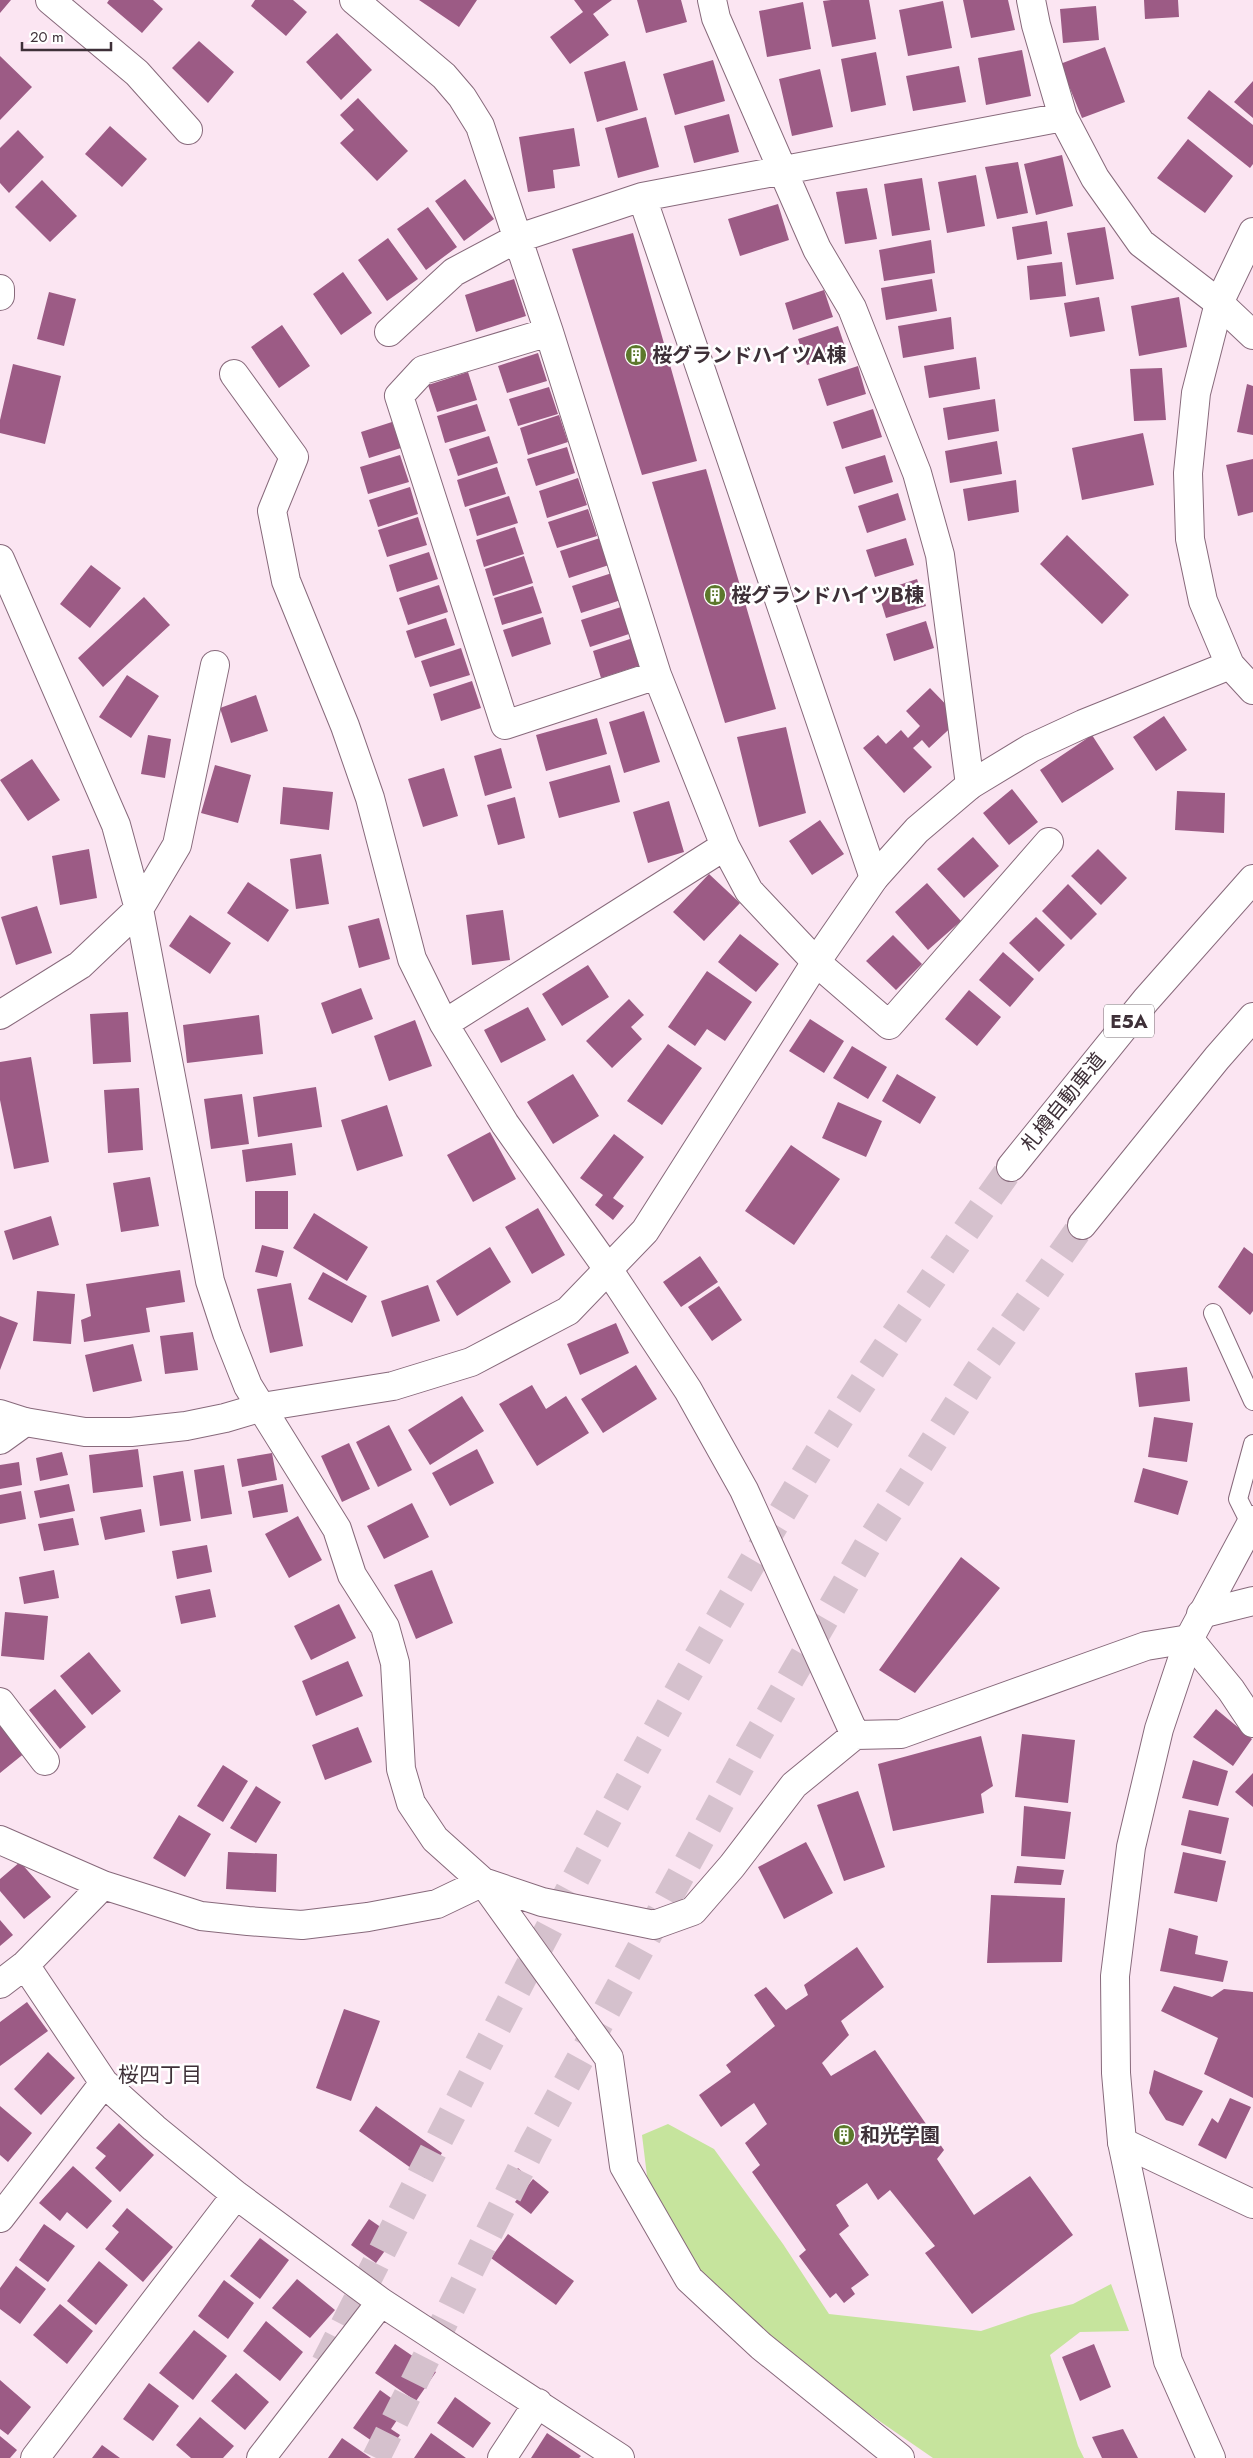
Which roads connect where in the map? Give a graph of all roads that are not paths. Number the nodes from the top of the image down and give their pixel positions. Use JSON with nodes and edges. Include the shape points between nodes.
{"nodes":[{"id":1,"x":50,"y":0,"type":"edge"},
{"id":2,"x":354,"y":0,"type":"edge"},
{"id":3,"x":712,"y":0,"type":"edge"},
{"id":4,"x":1031,"y":0,"type":"edge"},
{"id":5,"x":1063,"y":117,"type":"junction"},
{"id":6,"x":188,"y":130,"type":"dead end"},
{"id":7,"x":783,"y":170,"type":"junction"},
{"id":8,"x":642,"y":197,"type":"junction"},
{"id":9,"x":1253,"y":232,"type":"edge"},
{"id":10,"x":516,"y":239,"type":"junction"},
{"id":11,"x":0,"y":289,"type":"edge"},
{"id":12,"x":0,"y":296,"type":"edge"},
{"id":13,"x":1219,"y":303,"type":"junction"},
{"id":14,"x":389,"y":332,"type":"dead end"},
{"id":15,"x":549,"y":332,"type":"junction"},
{"id":16,"x":1253,"y":336,"type":"edge"},
{"id":17,"x":234,"y":374,"type":"dead end"},
{"id":18,"x":0,"y":559,"type":"edge"},
{"id":19,"x":215,"y":665,"type":"dead end"},
{"id":20,"x":1230,"y":665,"type":"junction"},
{"id":21,"x":657,"y":675,"type":"junction"},
{"id":22,"x":1253,"y":690,"type":"edge"},
{"id":23,"x":970,"y":785,"type":"junction"},
{"id":24,"x":1049,"y":842,"type":"dead end"},
{"id":25,"x":725,"y":846,"type":"junction"},
{"id":26,"x":874,"y":878,"type":"junction"},
{"id":27,"x":1253,"y":880,"type":"edge"},
{"id":28,"x":139,"y":909,"type":"junction"},
{"id":29,"x":816,"y":962,"type":"junction"},
{"id":30,"x":0,"y":1015,"type":"edge"},
{"id":31,"x":1253,"y":1017,"type":"edge"},
{"id":32,"x":444,"y":1024,"type":"junction"},
{"id":33,"x":1011,"y":1167,"type":"tunnel mouth"},
{"id":34,"x":1082,"y":1225,"type":"tunnel mouth"},
{"id":35,"x":608,"y":1269,"type":"junction"},
{"id":36,"x":1213,"y":1313,"type":"dead end"},
{"id":37,"x":1253,"y":1401,"type":"edge"},
{"id":38,"x":262,"y":1407,"type":"junction"},
{"id":39,"x":12,"y":1418,"type":"edge"},
{"id":40,"x":0,"y":1440,"type":"edge"},
{"id":41,"x":1253,"y":1444,"type":"edge"},
{"id":42,"x":1252,"y":1522,"type":"edge"},
{"id":43,"x":1253,"y":1602,"type":"edge"},
{"id":44,"x":1201,"y":1614,"type":"junction"},
{"id":45,"x":1189,"y":1638,"type":"junction"},
{"id":46,"x":0,"y":1702,"type":"edge"},
{"id":47,"x":1253,"y":1723,"type":"edge"},
{"id":48,"x":855,"y":1735,"type":"junction"},
{"id":49,"x":45,"y":1761,"type":"dead end"},
{"id":50,"x":0,"y":1840,"type":"edge"},
{"id":51,"x":484,"y":1882,"type":"junction"},
{"id":52,"x":103,"y":1885,"type":"junction"},
{"id":53,"x":25,"y":1965,"type":"junction"},
{"id":54,"x":0,"y":1984,"type":"edge"},
{"id":55,"x":104,"y":2084,"type":"junction"},
{"id":56,"x":1122,"y":2142,"type":"junction"},
{"id":57,"x":236,"y":2195,"type":"junction"},
{"id":58,"x":1253,"y":2204,"type":"edge"},
{"id":59,"x":0,"y":2218,"type":"edge"},
{"id":60,"x":381,"y":2302,"type":"junction"},
{"id":61,"x":538,"y":2403,"type":"junction"},
{"id":62,"x":36,"y":2458,"type":"edge"},
{"id":63,"x":261,"y":2458,"type":"edge"},
{"id":64,"x":502,"y":2458,"type":"edge"},
{"id":65,"x":620,"y":2458,"type":"edge"},
{"id":66,"x":900,"y":2458,"type":"edge"},
{"id":67,"x":1211,"y":2458,"type":"edge"}],
"edges":[{"from":1,"to":6,"type":"main road","via":[[137,73]]},
{"from":2,"to":10,"type":"main road","via":[[444,76],[462,97],[480,126]]},
{"from":3,"to":7,"type":"main road","via":[[716,18]]},
{"from":4,"to":5,"type":"main road"},
{"from":5,"to":7,"type":"main road"},
{"from":5,"to":13,"type":"main road","via":[[1095,178],[1141,243]]},
{"from":7,"to":8,"type":"main road"},
{"from":7,"to":23,"type":"main road","via":[[817,249],[852,308],[917,473],[940,555]]},
{"from":8,"to":10,"type":"main road"},
{"from":8,"to":26,"type":"main road"},
{"from":9,"to":13,"type":"main road"},
{"from":10,"to":14,"type":"main road","via":[[454,272]]},
{"from":10,"to":15,"type":"main road"},
{"from":11,"to":12,"type":"main road"},
{"from":13,"to":16,"type":"main road"},
{"from":13,"to":20,"type":"main road","via":[[1196,394],[1188,482],[1190,538],[1203,601]]},
{"from":15,"to":21,"type":"main road"},
{"from":15,"to":21,"type":"main road","via":[[423,370],[399,396],[505,725]]},
{"from":17,"to":32,"type":"main road","via":[[294,457],[272,511],[286,581],[345,726],[370,798],[412,959]]},
{"from":18,"to":28,"type":"main road","via":[[116,825]]},
{"from":19,"to":28,"type":"main road","via":[[177,845]]},
{"from":20,"to":22,"type":"main road"},
{"from":20,"to":23,"type":"main road","via":[[1083,724],[1032,748]]},
{"from":21,"to":25,"type":"main road"},
{"from":23,"to":26,"type":"main road","via":[[917,830]]},
{"from":24,"to":29,"type":"main road","via":[[890,1025]]},
{"from":25,"to":29,"type":"main road","via":[[748,891]]},
{"from":25,"to":32,"type":"main road"},
{"from":26,"to":29,"type":"main road"},
{"from":27,"to":33,"type":"main road","name":"札樽自動車道","number":"E5A","via":[[1146,1000]]},
{"from":28,"to":30,"type":"main road","via":[[80,965]]},
{"from":28,"to":38,"type":"main road","via":[[210,1281],[248,1386]]},
{"from":29,"to":35,"type":"main road","via":[[645,1230]]},
{"from":31,"to":34,"type":"main road"},
{"from":32,"to":35,"type":"main road","via":[[505,1124]]},
{"from":35,"to":38,"type":"main road","via":[[568,1312],[471,1362],[393,1386]]},
{"from":35,"to":48,"type":"main road","via":[[688,1390],[744,1490]]},
{"from":36,"to":37,"type":"lane"},
{"from":38,"to":39,"type":"main road","via":[[225,1418],[131,1432],[85,1432]]},
{"from":38,"to":51,"type":"main road","via":[[337,1529],[352,1575],[385,1627],[395,1663],[401,1769],[411,1803],[435,1840]]},
{"from":39,"to":40,"type":"main road"},
{"from":41,"to":42,"type":"lane","via":[[1238,1499]]},
{"from":42,"to":44,"type":"main road"},
{"from":43,"to":44,"type":"main road"},
{"from":44,"to":45,"type":"main road"},
{"from":45,"to":47,"type":"main road"},
{"from":45,"to":48,"type":"main road","via":[[1146,1646],[901,1734]]},
{"from":45,"to":56,"type":"main road","via":[[1159,1728],[1131,1847],[1115,1976],[1116,2073]]},
{"from":46,"to":49,"type":"main road"},
{"from":48,"to":51,"type":"main road","via":[[794,1785],[693,1911],[654,1926],[542,1902]]},
{"from":50,"to":52,"type":"main road"},
{"from":51,"to":52,"type":"main road","via":[[437,1904],[302,1925],[201,1916]]},
{"from":51,"to":66,"type":"main road","via":[[609,2058],[624,2166],[689,2279],[761,2346]]},
{"from":52,"to":53,"type":"main road"},
{"from":53,"to":54,"type":"main road"},
{"from":53,"to":55,"type":"main road"},
{"from":55,"to":57,"type":"main road"},
{"from":55,"to":59,"type":"main road"},
{"from":56,"to":58,"type":"main road"},
{"from":56,"to":67,"type":"main road","via":[[1168,2361]]},
{"from":57,"to":60,"type":"main road"},
{"from":57,"to":62,"type":"main road"},
{"from":60,"to":61,"type":"main road"},
{"from":60,"to":63,"type":"main road"},
{"from":61,"to":64,"type":"main road"},
{"from":61,"to":65,"type":"main road"}]}
